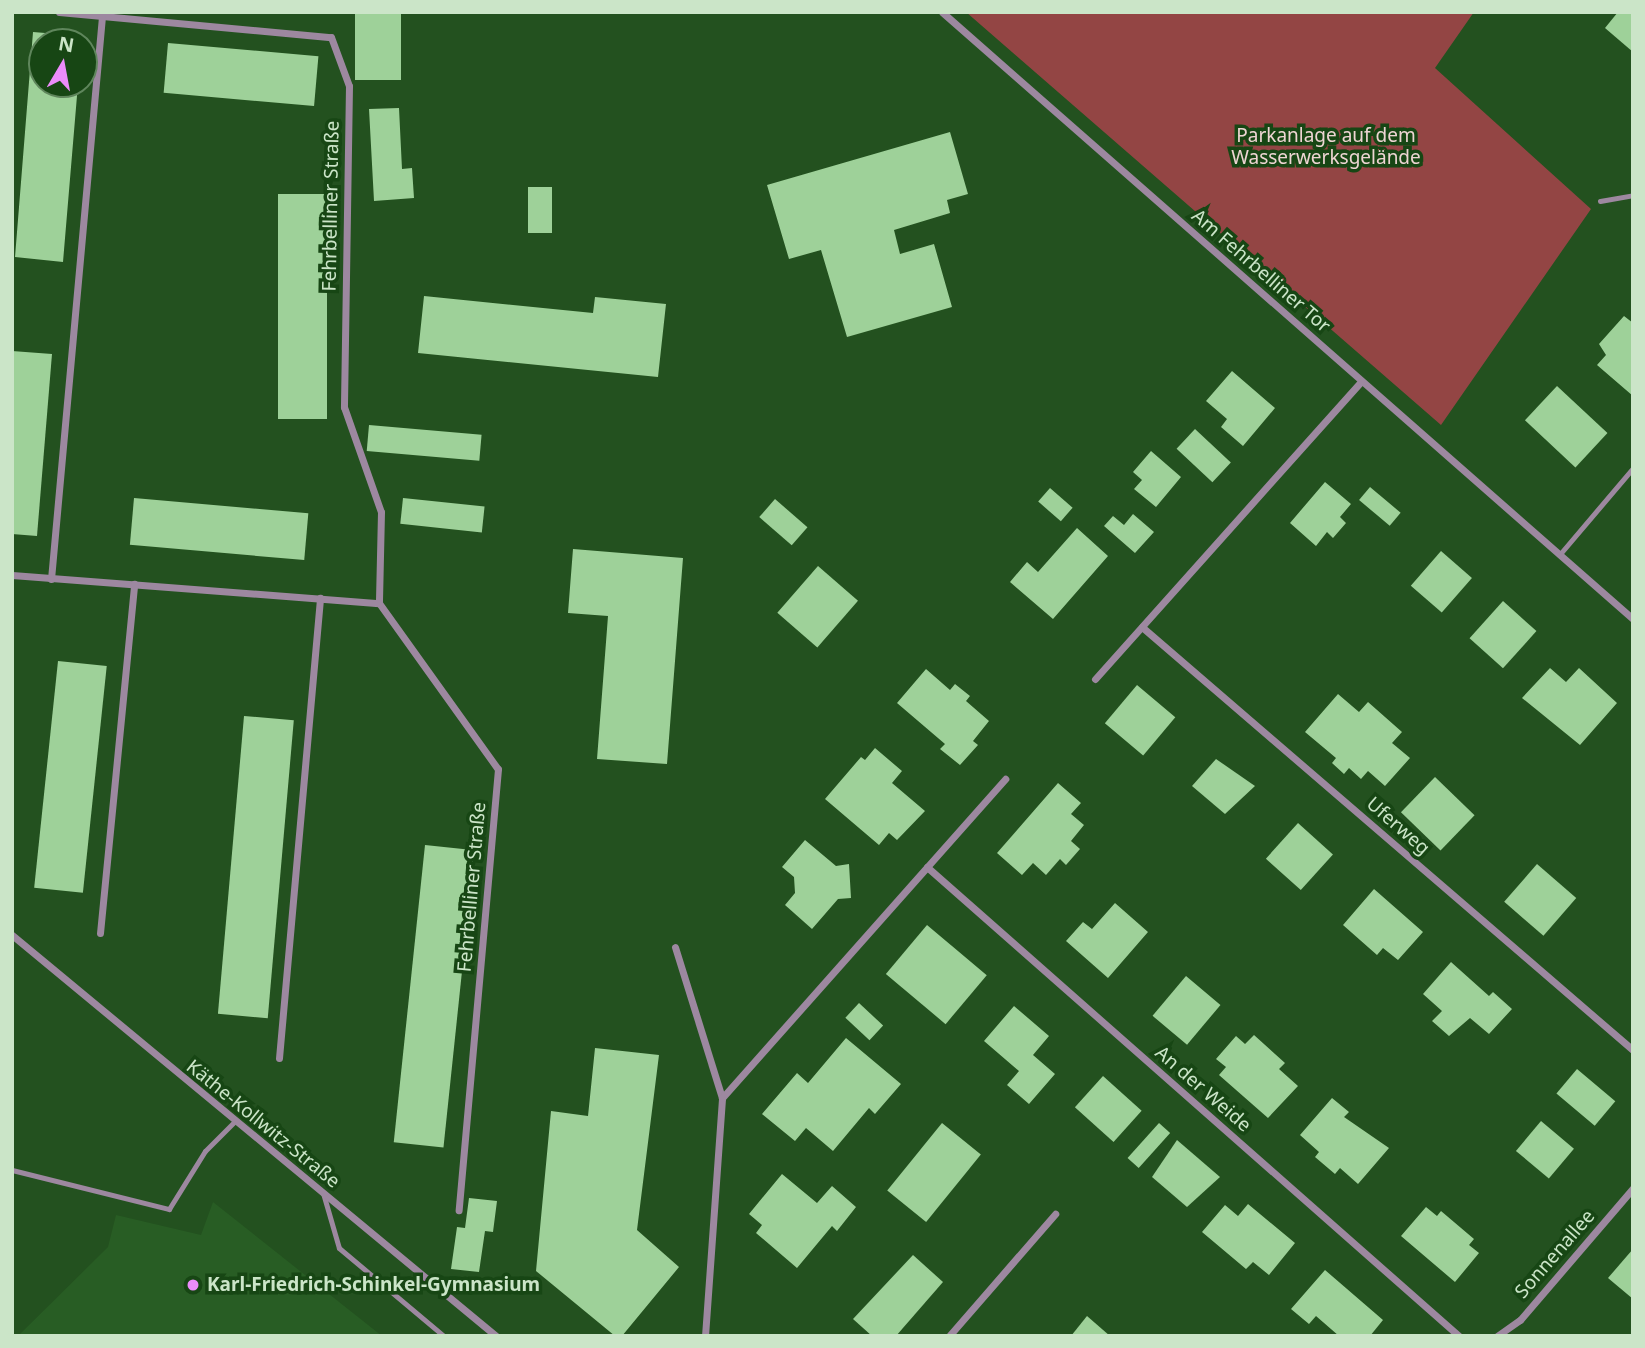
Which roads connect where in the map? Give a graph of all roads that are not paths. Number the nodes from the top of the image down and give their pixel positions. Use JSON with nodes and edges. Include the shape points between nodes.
{"nodes":[{"id":1,"x":59,"y":12,"type":"edge"},
{"id":2,"x":942,"y":12,"type":"edge"},
{"id":3,"x":102,"y":16,"type":"junction"},
{"id":4,"x":1633,"y":195,"type":"edge"},
{"id":5,"x":1600,"y":201,"type":"dead end"},
{"id":6,"x":1362,"y":381,"type":"junction"},
{"id":7,"x":1633,"y":468,"type":"edge"},
{"id":8,"x":1560,"y":554,"type":"junction"},
{"id":9,"x":12,"y":575,"type":"edge"},
{"id":10,"x":51,"y":579,"type":"junction"},
{"id":11,"x":134,"y":584,"type":"junction"},
{"id":12,"x":320,"y":598,"type":"junction"},
{"id":13,"x":379,"y":603,"type":"junction"},
{"id":14,"x":1633,"y":619,"type":"edge"},
{"id":15,"x":1142,"y":627,"type":"junction"},
{"id":16,"x":1095,"y":679,"type":"dead end"},
{"id":17,"x":1005,"y":779,"type":"dead end"},
{"id":18,"x":927,"y":867,"type":"junction"},
{"id":19,"x":100,"y":933,"type":"dead end"},
{"id":20,"x":12,"y":935,"type":"edge"},
{"id":21,"x":675,"y":947,"type":"dead end"},
{"id":22,"x":1633,"y":1050,"type":"edge"},
{"id":23,"x":279,"y":1058,"type":"dead end"},
{"id":24,"x":722,"y":1098,"type":"junction"},
{"id":25,"x":234,"y":1122,"type":"junction"},
{"id":26,"x":12,"y":1170,"type":"edge"},
{"id":27,"x":1633,"y":1188,"type":"edge"},
{"id":28,"x":323,"y":1193,"type":"junction"},
{"id":29,"x":459,"y":1210,"type":"dead end"},
{"id":30,"x":1055,"y":1214,"type":"dead end"},
{"id":31,"x":444,"y":1336,"type":"edge"},
{"id":32,"x":496,"y":1336,"type":"edge"},
{"id":33,"x":705,"y":1336,"type":"edge"},
{"id":34,"x":949,"y":1336,"type":"edge"},
{"id":35,"x":1459,"y":1336,"type":"edge"},
{"id":36,"x":1497,"y":1336,"type":"edge"}],
"edges":[{"from":1,"to":3,"type":"street","name":"Fehrbelliner Straße"},
{"from":2,"to":6,"type":"street","name":"Am Fehrbelliner Tor"},
{"from":3,"to":10,"type":"street"},
{"from":3,"to":13,"type":"street","name":"Fehrbelliner Straße","via":[[331,37],[349,86],[344,407],[381,512]]},
{"from":4,"to":5,"type":"lane"},
{"from":6,"to":8,"type":"street","name":"Am Fehrbelliner Tor"},
{"from":6,"to":15,"type":"street"},
{"from":7,"to":8,"type":"lane"},
{"from":8,"to":14,"type":"street","name":"Am Fehrbelliner Tor"},
{"from":9,"to":10,"type":"street"},
{"from":10,"to":11,"type":"street"},
{"from":11,"to":12,"type":"street"},
{"from":11,"to":19,"type":"street"},
{"from":12,"to":13,"type":"street"},
{"from":12,"to":23,"type":"street"},
{"from":13,"to":29,"type":"street","name":"Fehrbelliner Straße","via":[[498,769]]},
{"from":15,"to":16,"type":"street"},
{"from":15,"to":22,"type":"street","name":"Uferweg"},
{"from":17,"to":18,"type":"street"},
{"from":18,"to":24,"type":"street"},
{"from":18,"to":35,"type":"street","name":"An der Weide"},
{"from":20,"to":25,"type":"street","name":"Käthe-Kollwitz-Straße"},
{"from":21,"to":24,"type":"street"},
{"from":24,"to":33,"type":"street"},
{"from":25,"to":26,"type":"lane","via":[[205,1151],[169,1209]]},
{"from":25,"to":28,"type":"street","name":"Käthe-Kollwitz-Straße"},
{"from":27,"to":36,"type":"street","name":"Sonnenallee","via":[[1520,1320]]},
{"from":28,"to":31,"type":"lane","via":[[339,1248]]},
{"from":28,"to":32,"type":"street","name":"Käthe-Kollwitz-Straße"},
{"from":30,"to":34,"type":"street"}]}
